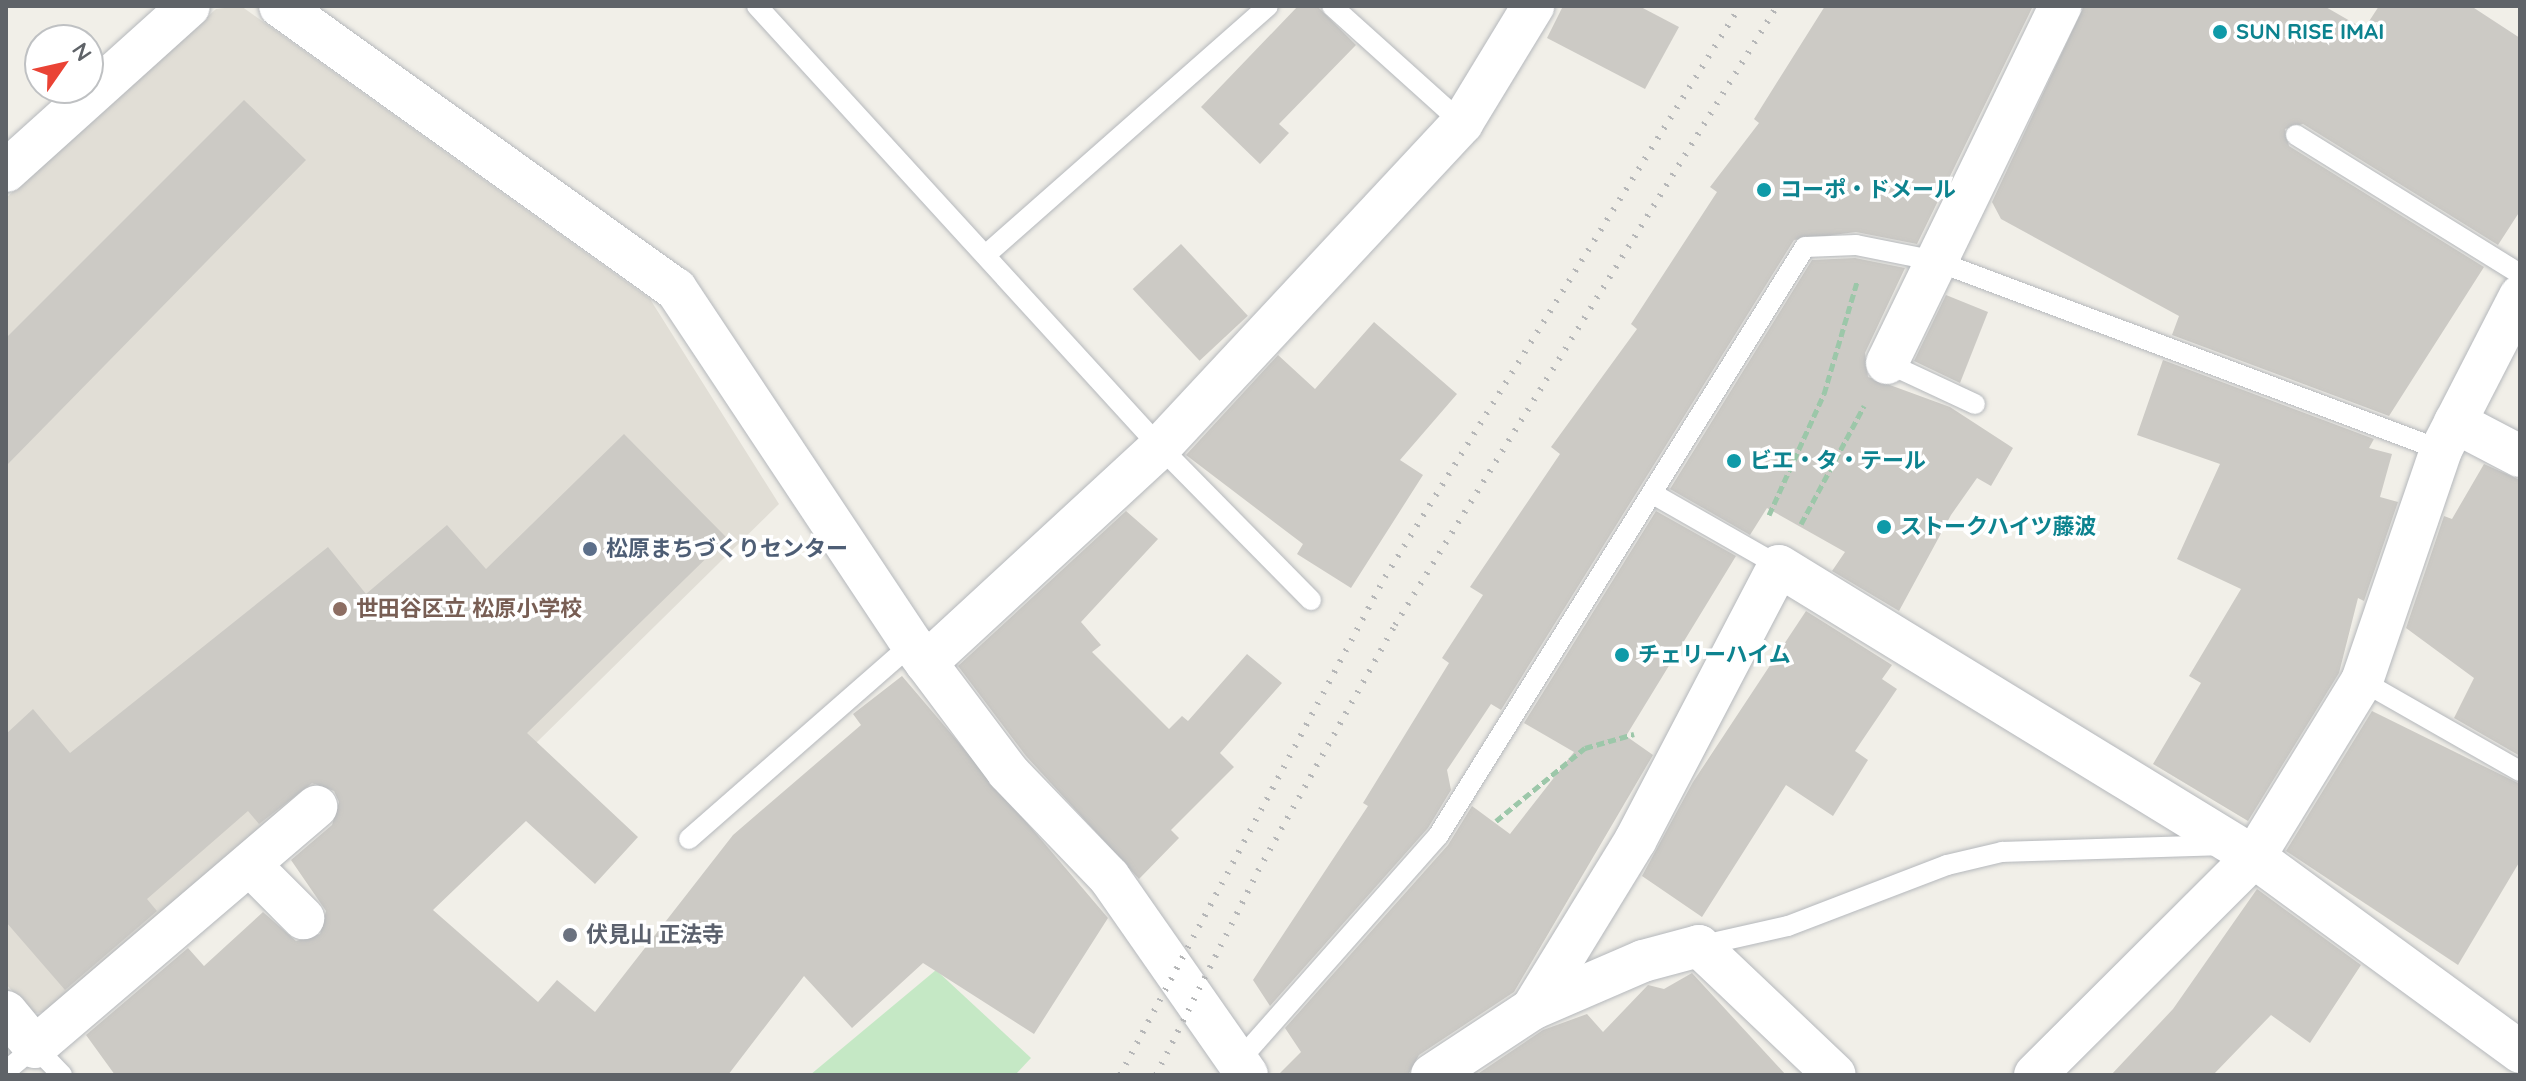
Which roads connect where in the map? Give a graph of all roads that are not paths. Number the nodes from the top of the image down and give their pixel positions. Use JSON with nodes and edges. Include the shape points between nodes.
{"nodes":[{"id":1,"x":189,"y":6,"type":"edge"},
{"id":2,"x":280,"y":6,"type":"edge"},
{"id":3,"x":757,"y":6,"type":"edge"},
{"id":4,"x":1268,"y":6,"type":"edge"},
{"id":5,"x":1332,"y":6,"type":"edge"},
{"id":6,"x":1533,"y":6,"type":"edge"},
{"id":7,"x":2060,"y":6,"type":"edge"},
{"id":8,"x":1462,"y":123,"type":"junction"},
{"id":9,"x":2296,"y":135,"type":"dead end"},
{"id":10,"x":6,"y":171,"type":"edge"},
{"id":11,"x":988,"y":253,"type":"junction"},
{"id":12,"x":1936,"y":261,"type":"junction"},
{"id":13,"x":2520,"y":274,"type":"edge"},
{"id":14,"x":2520,"y":296,"type":"edge"},
{"id":15,"x":1887,"y":363,"type":"joint"},
{"id":16,"x":1975,"y":404,"type":"dead end"},
{"id":17,"x":2448,"y":436,"type":"junction"},
{"id":18,"x":1160,"y":447,"type":"junction"},
{"id":19,"x":2520,"y":456,"type":"edge"},
{"id":20,"x":1653,"y":494,"type":"junction"},
{"id":21,"x":1765,"y":559,"type":"junction"},
{"id":22,"x":1311,"y":600,"type":"dead end"},
{"id":23,"x":919,"y":653,"type":"junction"},
{"id":24,"x":2362,"y":681,"type":"junction"},
{"id":25,"x":2520,"y":771,"type":"edge"},
{"id":26,"x":316,"y":807,"type":"dead end"},
{"id":27,"x":689,"y":839,"type":"dead end"},
{"id":28,"x":2244,"y":850,"type":"junction"},
{"id":29,"x":251,"y":866,"type":"junction"},
{"id":30,"x":303,"y":918,"type":"dead end"},
{"id":31,"x":1699,"y":946,"type":"junction"},
{"id":32,"x":1532,"y":1009,"type":"junction"},
{"id":33,"x":6,"y":1012,"type":"edge"},
{"id":34,"x":2520,"y":1052,"type":"edge"},
{"id":35,"x":34,"y":1064,"type":"edge"},
{"id":36,"x":1242,"y":1069,"type":"edge"},
{"id":37,"x":1432,"y":1075,"type":"edge"},
{"id":38,"x":1835,"y":1075,"type":"edge"},
{"id":39,"x":2035,"y":1075,"type":"edge"}],
"edges":[{"from":1,"to":10,"type":"street"},
{"from":2,"to":23,"type":"street","via":[[676,289]]},
{"from":3,"to":11,"type":"lane"},
{"from":4,"to":11,"type":"lane"},
{"from":5,"to":8,"type":"lane"},
{"from":6,"to":8,"type":"street"},
{"from":7,"to":12,"type":"street"},
{"from":8,"to":18,"type":"street"},
{"from":9,"to":13,"type":"lane"},
{"from":11,"to":18,"type":"lane"},
{"from":12,"to":15,"type":"street"},
{"from":12,"to":17,"type":"lane"},
{"from":12,"to":20,"type":"lane","via":[[1869,247],[1805,247]]},
{"from":14,"to":17,"type":"street"},
{"from":15,"to":16,"type":"lane"},
{"from":17,"to":19,"type":"street"},
{"from":17,"to":24,"type":"street"},
{"from":18,"to":22,"type":"lane"},
{"from":18,"to":23,"type":"street"},
{"from":20,"to":21,"type":"lane"},
{"from":20,"to":36,"type":"lane","via":[[1438,836]]},
{"from":21,"to":28,"type":"street"},
{"from":21,"to":32,"type":"street","via":[[1635,841]]},
{"from":23,"to":27,"type":"lane"},
{"from":23,"to":36,"type":"street","via":[[1008,772],[1109,877]]},
{"from":24,"to":25,"type":"lane"},
{"from":24,"to":28,"type":"street"},
{"from":26,"to":29,"type":"street"},
{"from":28,"to":31,"type":"lane","via":[[2002,852],[1947,865],[1788,926]]},
{"from":28,"to":34,"type":"street"},
{"from":28,"to":39,"type":"street"},
{"from":29,"to":30,"type":"street"},
{"from":29,"to":35,"type":"street"},
{"from":31,"to":32,"type":"street","via":[[1643,961]]},
{"from":31,"to":38,"type":"street"},
{"from":32,"to":37,"type":"street"},
{"from":33,"to":35,"type":"street"}]}
